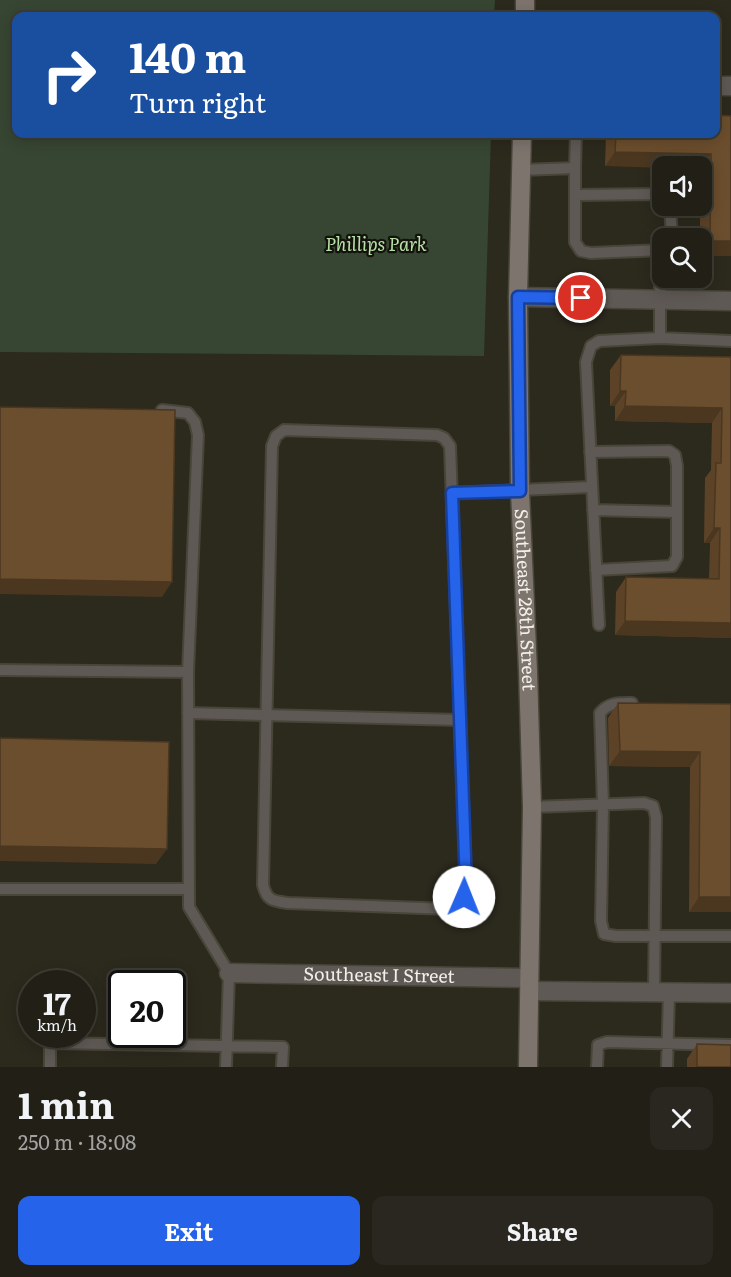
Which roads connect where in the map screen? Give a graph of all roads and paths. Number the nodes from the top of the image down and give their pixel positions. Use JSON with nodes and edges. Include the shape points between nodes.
{"nodes":[{"id":1,"x":522,"y":138,"type":"edge"},
{"id":2,"x":576,"y":138,"type":"edge"},
{"id":3,"x":575,"y":168,"type":"junction"},
{"id":4,"x":521,"y":170,"type":"junction"},
{"id":5,"x":652,"y":194,"type":"edge"},
{"id":6,"x":575,"y":195,"type":"junction"},
{"id":7,"x":652,"y":251,"type":"edge"},
{"id":8,"x":661,"y":288,"type":"edge"},
{"id":9,"x":518,"y":297,"type":"junction"},
{"id":10,"x":661,"y":299,"type":"junction"},
{"id":11,"x":731,"y":301,"type":"edge"},
{"id":12,"x":660,"y":339,"type":"junction"},
{"id":13,"x":731,"y":341,"type":"edge"},
{"id":14,"x":151,"y":410,"type":"edge"},
{"id":15,"x":590,"y":452,"type":"junction"},
{"id":16,"x":591,"y":487,"type":"junction"},
{"id":17,"x":520,"y":491,"type":"junction"},
{"id":18,"x":452,"y":493,"type":"junction"},
{"id":19,"x":593,"y":510,"type":"junction"},
{"id":20,"x":677,"y":512,"type":"junction"},
{"id":21,"x":596,"y":570,"type":"junction"},
{"id":22,"x":598,"y":625,"type":"dead end"},
{"id":23,"x":0,"y":670,"type":"edge"},
{"id":24,"x":188,"y":672,"type":"junction"},
{"id":25,"x":638,"y":704,"type":"edge"},
{"id":26,"x":188,"y":713,"type":"junction"},
{"id":27,"x":267,"y":715,"type":"junction"},
{"id":28,"x":460,"y":720,"type":"junction"},
{"id":29,"x":603,"y":805,"type":"junction"},
{"id":30,"x":532,"y":807,"type":"junction"},
{"id":31,"x":0,"y":889,"type":"edge"},
{"id":32,"x":189,"y":890,"type":"junction"},
{"id":33,"x":655,"y":936,"type":"junction"},
{"id":34,"x":731,"y":936,"type":"edge"},
{"id":35,"x":229,"y":973,"type":"junction"},
{"id":36,"x":530,"y":984,"type":"junction"},
{"id":37,"x":661,"y":993,"type":"junction"},
{"id":38,"x":731,"y":993,"type":"edge"},
{"id":39,"x":668,"y":1044,"type":"junction"},
{"id":40,"x":730,"y":1045,"type":"edge"},
{"id":41,"x":226,"y":1046,"type":"junction"},
{"id":42,"x":50,"y":1067,"type":"edge"},
{"id":43,"x":225,"y":1067,"type":"edge"},
{"id":44,"x":282,"y":1067,"type":"edge"},
{"id":45,"x":528,"y":1067,"type":"edge"},
{"id":46,"x":597,"y":1067,"type":"edge"},
{"id":47,"x":668,"y":1067,"type":"edge"}],
"edges":[{"from":1,"to":4,"type":"main road","name":"Southeast 28th Street"},
{"from":2,"to":3,"type":"lane"},
{"from":3,"to":4,"type":"lane"},
{"from":3,"to":6,"type":"lane"},
{"from":4,"to":9,"type":"main road","name":"Southeast 28th Street"},
{"from":5,"to":6,"type":"lane"},
{"from":6,"to":7,"type":"lane","via":[[575,242],[581,251]]},
{"from":8,"to":10,"type":"lane"},
{"from":9,"to":10,"type":"street"},
{"from":9,"to":17,"type":"main road","name":"Southeast 28th Street"},
{"from":10,"to":11,"type":"street"},
{"from":10,"to":12,"type":"lane"},
{"from":12,"to":13,"type":"lane"},
{"from":12,"to":15,"type":"lane","via":[[600,341],[591,346],[586,362]]},
{"from":14,"to":24,"type":"lane","via":[[188,413],[198,435]]},
{"from":15,"to":16,"type":"lane"},
{"from":15,"to":20,"type":"lane","via":[[669,451],[675,455]]},
{"from":16,"to":17,"type":"lane"},
{"from":16,"to":19,"type":"lane"},
{"from":17,"to":18,"type":"lane"},
{"from":17,"to":30,"type":"main road","name":"Southeast 28th Street"},
{"from":18,"to":27,"type":"lane","via":[[450,446],[437,435],[284,430],[276,436],[272,446]]},
{"from":18,"to":28,"type":"lane"},
{"from":19,"to":20,"type":"lane"},
{"from":19,"to":21,"type":"lane"},
{"from":20,"to":21,"type":"lane","via":[[677,557],[672,566]]},
{"from":21,"to":22,"type":"lane"},
{"from":23,"to":24,"type":"lane"},
{"from":24,"to":26,"type":"lane"},
{"from":25,"to":29,"type":"lane","via":[[615,703],[600,713]]},
{"from":26,"to":27,"type":"lane"},
{"from":26,"to":32,"type":"lane"},
{"from":27,"to":28,"type":"lane"},
{"from":27,"to":28,"type":"lane","via":[[266,895],[288,903],[449,909],[464,897],[466,886]]},
{"from":29,"to":30,"type":"lane"},
{"from":29,"to":33,"type":"lane","via":[[604,934]]},
{"from":29,"to":33,"type":"lane","via":[[653,806]]},
{"from":30,"to":36,"type":"main road","name":"Southeast 28th Street"},
{"from":31,"to":32,"type":"lane"},
{"from":32,"to":35,"type":"lane","via":[[189,907]]},
{"from":33,"to":34,"type":"lane"},
{"from":33,"to":37,"type":"lane"},
{"from":35,"to":36,"type":"street","name":"Southeast I Street"},
{"from":35,"to":41,"type":"lane"},
{"from":36,"to":37,"type":"street","name":"Southeast I Street"},
{"from":36,"to":45,"type":"main road","name":"Southeast 28th Street"},
{"from":37,"to":38,"type":"street","name":"Southeast I Street"},
{"from":37,"to":39,"type":"lane"},
{"from":39,"to":40,"type":"lane"},
{"from":39,"to":46,"type":"lane","via":[[607,1042],[598,1045]]},
{"from":39,"to":47,"type":"lane"},
{"from":41,"to":42,"type":"lane","via":[[50,1043]]},
{"from":41,"to":43,"type":"lane"},
{"from":41,"to":44,"type":"lane","via":[[283,1047]]}]}
